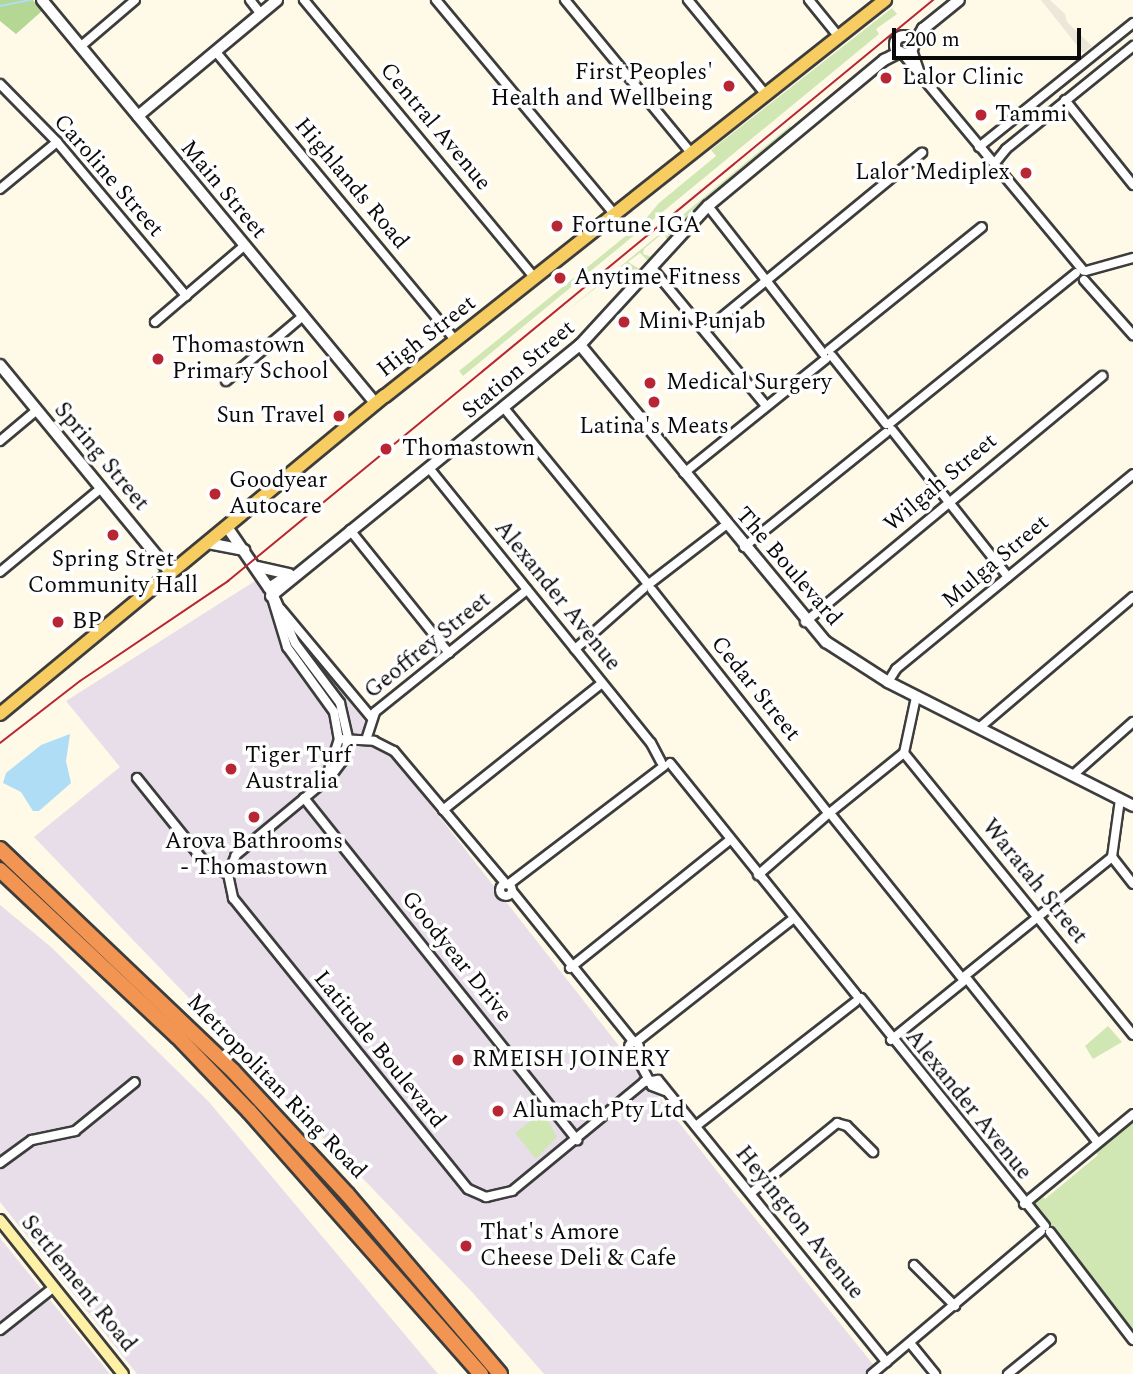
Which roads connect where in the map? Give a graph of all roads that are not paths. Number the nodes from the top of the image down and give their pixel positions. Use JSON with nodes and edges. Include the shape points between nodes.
{"nodes":[{"id":1,"x":42,"y":0,"type":"edge"},
{"id":2,"x":135,"y":0,"type":"edge"},
{"id":3,"x":250,"y":0,"type":"edge"},
{"id":4,"x":277,"y":0,"type":"edge"},
{"id":5,"x":304,"y":0,"type":"edge"},
{"id":6,"x":436,"y":0,"type":"edge"},
{"id":7,"x":565,"y":0,"type":"edge"},
{"id":8,"x":688,"y":0,"type":"edge"},
{"id":9,"x":809,"y":0,"type":"edge"},
{"id":10,"x":886,"y":0,"type":"edge"},
{"id":11,"x":959,"y":0,"type":"edge"},
{"id":12,"x":261,"y":13,"type":"junction"},
{"id":13,"x":1133,"y":23,"type":"edge"},
{"id":14,"x":923,"y":29,"type":"junction"},
{"id":15,"x":839,"y":37,"type":"junction"},
{"id":16,"x":1133,"y":46,"type":"edge"},
{"id":17,"x":80,"y":47,"type":"junction"},
{"id":18,"x":905,"y":49,"type":"junction"},
{"id":19,"x":216,"y":52,"type":"junction"},
{"id":20,"x":1092,"y":57,"type":"junction"},
{"id":21,"x":1102,"y":71,"type":"junction"},
{"id":22,"x":0,"y":84,"type":"edge"},
{"id":23,"x":766,"y":94,"type":"junction"},
{"id":24,"x":1065,"y":100,"type":"junction"},
{"id":25,"x":138,"y":117,"type":"junction"},
{"id":26,"x":57,"y":142,"type":"junction"},
{"id":27,"x":979,"y":147,"type":"junction"},
{"id":28,"x":922,"y":153,"type":"dead end"},
{"id":29,"x":692,"y":154,"type":"junction"},
{"id":30,"x":994,"y":164,"type":"junction"},
{"id":31,"x":1133,"y":185,"type":"edge"},
{"id":32,"x":0,"y":188,"type":"edge"},
{"id":33,"x":708,"y":206,"type":"junction"},
{"id":34,"x":615,"y":215,"type":"junction"},
{"id":35,"x":982,"y":227,"type":"dead end"},
{"id":36,"x":244,"y":246,"type":"junction"},
{"id":37,"x":1133,"y":258,"type":"edge"},
{"id":38,"x":652,"y":268,"type":"junction"},
{"id":39,"x":1084,"y":275,"type":"junction"},
{"id":40,"x":535,"y":278,"type":"junction"},
{"id":41,"x":768,"y":280,"type":"junction"},
{"id":42,"x":186,"y":296,"type":"junction"},
{"id":43,"x":303,"y":316,"type":"junction"},
{"id":44,"x":155,"y":322,"type":"dead end"},
{"id":45,"x":705,"y":331,"type":"junction"},
{"id":46,"x":1133,"y":335,"type":"edge"},
{"id":47,"x":456,"y":341,"type":"junction"},
{"id":48,"x":580,"y":345,"type":"junction"},
{"id":49,"x":828,"y":355,"type":"junction"},
{"id":50,"x":0,"y":365,"type":"edge"},
{"id":51,"x":1102,"y":376,"type":"dead end"},
{"id":52,"x":226,"y":381,"type":"dead end"},
{"id":53,"x":376,"y":404,"type":"junction"},
{"id":54,"x":766,"y":406,"type":"junction"},
{"id":55,"x":504,"y":408,"type":"junction"},
{"id":56,"x":37,"y":410,"type":"junction"},
{"id":57,"x":887,"y":429,"type":"junction"},
{"id":58,"x":0,"y":441,"type":"edge"},
{"id":59,"x":429,"y":468,"type":"junction"},
{"id":60,"x":684,"y":473,"type":"junction"},
{"id":61,"x":1133,"y":474,"type":"edge"},
{"id":62,"x":102,"y":488,"type":"junction"},
{"id":63,"x":948,"y":503,"type":"junction"},
{"id":64,"x":726,"y":525,"type":"junction"},
{"id":65,"x":228,"y":527,"type":"junction"},
{"id":66,"x":350,"y":530,"type":"junction"},
{"id":67,"x":208,"y":543,"type":"junction"},
{"id":68,"x":744,"y":547,"type":"junction"},
{"id":69,"x":244,"y":550,"type":"junction"},
{"id":70,"x":320,"y":554,"type":"junction"},
{"id":71,"x":257,"y":567,"type":"junction"},
{"id":72,"x":0,"y":572,"type":"edge"},
{"id":73,"x":172,"y":573,"type":"junction"},
{"id":74,"x":289,"y":574,"type":"junction"},
{"id":75,"x":1008,"y":577,"type":"junction"},
{"id":76,"x":648,"y":588,"type":"junction"},
{"id":77,"x":527,"y":590,"type":"junction"},
{"id":78,"x":271,"y":592,"type":"junction"},
{"id":79,"x":1133,"y":597,"type":"edge"},
{"id":80,"x":281,"y":609,"type":"junction"},
{"id":81,"x":805,"y":622,"type":"junction"},
{"id":82,"x":291,"y":645,"type":"junction"},
{"id":83,"x":575,"y":649,"type":"junction"},
{"id":84,"x":449,"y":653,"type":"junction"},
{"id":85,"x":888,"y":682,"type":"junction"},
{"id":86,"x":602,"y":683,"type":"junction"},
{"id":87,"x":328,"y":685,"type":"junction"},
{"id":88,"x":320,"y":692,"type":"junction"},
{"id":89,"x":916,"y":696,"type":"junction"},
{"id":90,"x":0,"y":714,"type":"edge"},
{"id":91,"x":371,"y":717,"type":"junction"},
{"id":92,"x":1133,"y":722,"type":"edge"},
{"id":93,"x":979,"y":728,"type":"junction"},
{"id":94,"x":343,"y":739,"type":"junction"},
{"id":95,"x":366,"y":740,"type":"junction"},
{"id":96,"x":904,"y":752,"type":"junction"},
{"id":97,"x":664,"y":763,"type":"junction"},
{"id":98,"x":1073,"y":775,"type":"junction"},
{"id":99,"x":137,"y":778,"type":"dead end"},
{"id":100,"x":304,"y":798,"type":"junction"},
{"id":101,"x":1120,"y":799,"type":"junction"},
{"id":102,"x":1133,"y":806,"type":"edge"},
{"id":103,"x":443,"y":810,"type":"junction"},
{"id":104,"x":831,"y":814,"type":"junction"},
{"id":105,"x":730,"y":840,"type":"junction"},
{"id":106,"x":0,"y":849,"type":"edge"},
{"id":107,"x":1112,"y":858,"type":"junction"},
{"id":108,"x":0,"y":870,"type":"edge"},
{"id":109,"x":228,"y":874,"type":"junction"},
{"id":110,"x":758,"y":875,"type":"junction"},
{"id":111,"x":1133,"y":884,"type":"edge"},
{"id":112,"x":508,"y":889,"type":"junction"},
{"id":113,"x":1038,"y":918,"type":"junction"},
{"id":114,"x":793,"y":919,"type":"junction"},
{"id":115,"x":570,"y":968,"type":"junction"},
{"id":116,"x":964,"y":979,"type":"junction"},
{"id":117,"x":855,"y":999,"type":"junction"},
{"id":118,"x":1133,"y":1035,"type":"edge"},
{"id":119,"x":891,"y":1040,"type":"junction"},
{"id":120,"x":635,"y":1046,"type":"junction"},
{"id":121,"x":651,"y":1081,"type":"junction"},
{"id":122,"x":135,"y":1082,"type":"dead end"},
{"id":123,"x":1133,"y":1114,"type":"edge"},
{"id":124,"x":696,"y":1126,"type":"junction"},
{"id":125,"x":577,"y":1140,"type":"junction"},
{"id":126,"x":1098,"y":1143,"type":"junction"},
{"id":127,"x":873,"y":1152,"type":"dead end"},
{"id":128,"x":0,"y":1163,"type":"edge"},
{"id":129,"x":751,"y":1193,"type":"junction"},
{"id":130,"x":1024,"y":1204,"type":"junction"},
{"id":131,"x":0,"y":1220,"type":"edge"},
{"id":132,"x":1044,"y":1232,"type":"junction"},
{"id":133,"x":914,"y":1265,"type":"dead end"},
{"id":134,"x":54,"y":1287,"type":"junction"},
{"id":135,"x":955,"y":1306,"type":"junction"},
{"id":136,"x":440,"y":1325,"type":"junction"},
{"id":137,"x":0,"y":1330,"type":"edge"},
{"id":138,"x":1051,"y":1339,"type":"dead end"},
{"id":139,"x":1133,"y":1340,"type":"edge"},
{"id":140,"x":910,"y":1343,"type":"junction"},
{"id":141,"x":886,"y":1363,"type":"junction"},
{"id":142,"x":494,"y":1372,"type":"edge"},
{"id":143,"x":124,"y":1374,"type":"edge"},
{"id":144,"x":469,"y":1374,"type":"edge"},
{"id":145,"x":872,"y":1374,"type":"edge"},
{"id":146,"x":935,"y":1374,"type":"edge"},
{"id":147,"x":1008,"y":1374,"type":"edge"}],
"edges":[{"from":1,"to":17,"type":"street","name":"Main Street"},
{"from":2,"to":17,"type":"street"},
{"from":3,"to":12,"type":"street"},
{"from":4,"to":12,"type":"street"},
{"from":5,"to":40,"type":"street","name":"Central Avenue"},
{"from":6,"to":34,"type":"street"},
{"from":7,"to":29,"type":"street"},
{"from":8,"to":23,"type":"street"},
{"from":9,"to":15,"type":"street"},
{"from":10,"to":15,"type":"main road","name":"High Street"},
{"from":11,"to":14,"type":"street"},
{"from":12,"to":19,"type":"street"},
{"from":13,"to":20,"type":"street"},
{"from":14,"to":18,"type":"street"},
{"from":14,"to":18,"type":"street","via":[[906,36]]},
{"from":15,"to":23,"type":"main road","name":"High Street"},
{"from":16,"to":21,"type":"street"},
{"from":17,"to":25,"type":"street","name":"Main Street"},
{"from":18,"to":27,"type":"street"},
{"from":18,"to":33,"type":"street","name":"Station Street","via":[[884,60]]},
{"from":19,"to":25,"type":"street"},
{"from":19,"to":47,"type":"street","name":"Highlands Road"},
{"from":20,"to":21,"type":"street"},
{"from":20,"to":27,"type":"street"},
{"from":21,"to":24,"type":"street"},
{"from":22,"to":26,"type":"street","name":"Caroline Street"},
{"from":23,"to":29,"type":"main road","name":"High Street"},
{"from":24,"to":30,"type":"street"},
{"from":24,"to":31,"type":"street"},
{"from":25,"to":36,"type":"street","name":"Main Street"},
{"from":26,"to":32,"type":"street"},
{"from":26,"to":42,"type":"street","name":"Caroline Street"},
{"from":27,"to":30,"type":"street"},
{"from":28,"to":41,"type":"street"},
{"from":29,"to":34,"type":"main road","name":"High Street"},
{"from":30,"to":39,"type":"street"},
{"from":33,"to":38,"type":"street","name":"Station Street"},
{"from":33,"to":41,"type":"street"},
{"from":34,"to":40,"type":"main road","name":"High Street"},
{"from":35,"to":49,"type":"street"},
{"from":36,"to":42,"type":"street"},
{"from":36,"to":43,"type":"street","name":"Main Street"},
{"from":37,"to":39,"type":"street"},
{"from":38,"to":45,"type":"street"},
{"from":38,"to":48,"type":"street","name":"Station Street"},
{"from":39,"to":46,"type":"street"},
{"from":39,"to":57,"type":"street","via":[[1067,283]]},
{"from":40,"to":47,"type":"main road","name":"High Street"},
{"from":41,"to":45,"type":"street"},
{"from":41,"to":49,"type":"street"},
{"from":42,"to":44,"type":"street"},
{"from":43,"to":52,"type":"street"},
{"from":43,"to":53,"type":"street","name":"Main Street"},
{"from":45,"to":54,"type":"street"},
{"from":47,"to":53,"type":"main road","name":"High Street"},
{"from":48,"to":55,"type":"street","name":"Station Street"},
{"from":48,"to":60,"type":"street","name":"The Boulevard"},
{"from":49,"to":54,"type":"street"},
{"from":49,"to":57,"type":"street"},
{"from":50,"to":56,"type":"street","name":"Spring Street"},
{"from":51,"to":63,"type":"street","name":"Wilgah Street"},
{"from":53,"to":65,"type":"main road","name":"High Street"},
{"from":54,"to":60,"type":"street"},
{"from":55,"to":59,"type":"street","name":"Station Street"},
{"from":55,"to":76,"type":"street","name":"Cedar Street"},
{"from":56,"to":58,"type":"street"},
{"from":56,"to":62,"type":"street","name":"Spring Street"},
{"from":57,"to":63,"type":"street"},
{"from":57,"to":68,"type":"street"},
{"from":59,"to":66,"type":"street","name":"Station Street"},
{"from":59,"to":77,"type":"street","name":"Alexander Avenue"},
{"from":60,"to":64,"type":"street","name":"The Boulevard"},
{"from":61,"to":75,"type":"street","name":"Mulga Street"},
{"from":62,"to":72,"type":"street"},
{"from":62,"to":73,"type":"street","name":"Spring Street"},
{"from":63,"to":75,"type":"street"},
{"from":63,"to":81,"type":"street","name":"Wilgah Street"},
{"from":64,"to":68,"type":"street","name":"The Boulevard"},
{"from":64,"to":76,"type":"street"},
{"from":65,"to":67,"type":"main road","name":"High Street"},
{"from":65,"to":69,"type":"street"},
{"from":66,"to":70,"type":"street","name":"Station Street"},
{"from":66,"to":84,"type":"street"},
{"from":67,"to":69,"type":"street"},
{"from":67,"to":73,"type":"main road","name":"High Street"},
{"from":68,"to":81,"type":"street","name":"The Boulevard"},
{"from":69,"to":71,"type":"street"},
{"from":70,"to":74,"type":"street","name":"Station Street"},
{"from":70,"to":78,"type":"street","name":"Station Street"},
{"from":71,"to":74,"type":"street"},
{"from":71,"to":78,"type":"street"},
{"from":73,"to":90,"type":"main road","name":"High Street"},
{"from":74,"to":78,"type":"street","name":"Station Street"},
{"from":75,"to":85,"type":"street","name":"Mulga Street","via":[[896,669]]},
{"from":76,"to":83,"type":"street"},
{"from":76,"to":104,"type":"street","name":"Cedar Street"},
{"from":77,"to":83,"type":"street","name":"Alexander Avenue"},
{"from":77,"to":84,"type":"street","name":"Geoffrey Street"},
{"from":78,"to":80,"type":"street"},
{"from":78,"to":82,"type":"street"},
{"from":79,"to":93,"type":"street"},
{"from":80,"to":82,"type":"street"},
{"from":80,"to":91,"type":"street"},
{"from":81,"to":85,"type":"street","name":"The Boulevard","via":[[844,656]]},
{"from":82,"to":87,"type":"street"},
{"from":82,"to":88,"type":"street"},
{"from":83,"to":86,"type":"street","name":"Alexander Avenue"},
{"from":84,"to":91,"type":"street","name":"Geoffrey Street"},
{"from":85,"to":89,"type":"street","name":"The Boulevard"},
{"from":86,"to":97,"type":"street","name":"Alexander Avenue"},
{"from":86,"to":103,"type":"street"},
{"from":87,"to":88,"type":"street"},
{"from":87,"to":94,"type":"street","via":[[345,712]]},
{"from":88,"to":94,"type":"street","via":[[334,712]]},
{"from":89,"to":93,"type":"street","name":"The Boulevard"},
{"from":89,"to":96,"type":"street"},
{"from":91,"to":95,"type":"street","name":"Geoffrey Street"},
{"from":92,"to":98,"type":"street"},
{"from":93,"to":98,"type":"street","name":"The Boulevard"},
{"from":94,"to":95,"type":"street","name":"Heyington Avenue"},
{"from":94,"to":100,"type":"street","via":[[323,783]]},
{"from":95,"to":103,"type":"street","name":"Heyington Avenue","via":[[394,751]]},
{"from":96,"to":104,"type":"street"},
{"from":96,"to":113,"type":"street","name":"Waratah Street"},
{"from":97,"to":105,"type":"street","name":"Alexander Avenue"},
{"from":97,"to":112,"type":"street"},
{"from":98,"to":101,"type":"street","name":"The Boulevard"},
{"from":99,"to":109,"type":"street","via":[[207,865]]},
{"from":100,"to":109,"type":"street","via":[[243,846]]},
{"from":100,"to":125,"type":"street","name":"Goodyear Drive"},
{"from":101,"to":102,"type":"street","name":"The Boulevard"},
{"from":101,"to":107,"type":"street"},
{"from":103,"to":112,"type":"street","name":"Heyington Avenue"},
{"from":104,"to":110,"type":"street"},
{"from":104,"to":116,"type":"street","name":"Cedar Street"},
{"from":105,"to":110,"type":"street","name":"Alexander Avenue"},
{"from":105,"to":115,"type":"street"},
{"from":106,"to":142,"type":"highway","name":"Metropolitan Ring Road","via":[[233,1071],[347,1194]]},
{"from":107,"to":111,"type":"street"},
{"from":107,"to":113,"type":"street"},
{"from":108,"to":136,"type":"highway","name":"Metropolitan Ring Road","via":[[177,1036],[342,1212]]},
{"from":109,"to":125,"type":"street","name":"Latitude Boulevard","via":[[233,898],[465,1186],[486,1197],[508,1193]]},
{"from":110,"to":114,"type":"street","name":"Alexander Avenue"},
{"from":112,"to":115,"type":"street","name":"Heyington Avenue"},
{"from":113,"to":116,"type":"street"},
{"from":113,"to":118,"type":"street","name":"Waratah Street"},
{"from":114,"to":117,"type":"street","name":"Alexander Avenue"},
{"from":114,"to":120,"type":"street"},
{"from":115,"to":120,"type":"street","name":"Heyington Avenue"},
{"from":116,"to":119,"type":"street"},
{"from":116,"to":126,"type":"street","name":"Cedar Street"},
{"from":117,"to":119,"type":"street","name":"Alexander Avenue"},
{"from":117,"to":124,"type":"street"},
{"from":119,"to":130,"type":"street","name":"Alexander Avenue"},
{"from":120,"to":121,"type":"street","name":"Heyington Avenue"},
{"from":121,"to":124,"type":"street","name":"Heyington Avenue"},
{"from":121,"to":125,"type":"street","name":"Latitude Boulevard"},
{"from":122,"to":128,"type":"street","via":[[75,1131],[32,1140]]},
{"from":123,"to":126,"type":"street"},
{"from":124,"to":129,"type":"street","name":"Heyington Avenue"},
{"from":126,"to":130,"type":"street"},
{"from":127,"to":129,"type":"street","via":[[847,1126],[837,1123]]},
{"from":129,"to":141,"type":"street","name":"Heyington Avenue"},
{"from":130,"to":132,"type":"street","name":"Alexander Avenue"},
{"from":131,"to":134,"type":"main road","name":"Settlement Road"},
{"from":132,"to":135,"type":"street"},
{"from":132,"to":139,"type":"street","name":"Alexander Avenue"},
{"from":133,"to":135,"type":"street"},
{"from":134,"to":137,"type":"street"},
{"from":134,"to":143,"type":"main road","name":"Settlement Road"},
{"from":135,"to":140,"type":"street"},
{"from":136,"to":142,"type":"highway","name":"Metropolitan Ring Road"},
{"from":136,"to":144,"type":"highway"},
{"from":138,"to":147,"type":"street"},
{"from":140,"to":141,"type":"street"},
{"from":140,"to":146,"type":"street"},
{"from":141,"to":145,"type":"street"}]}
